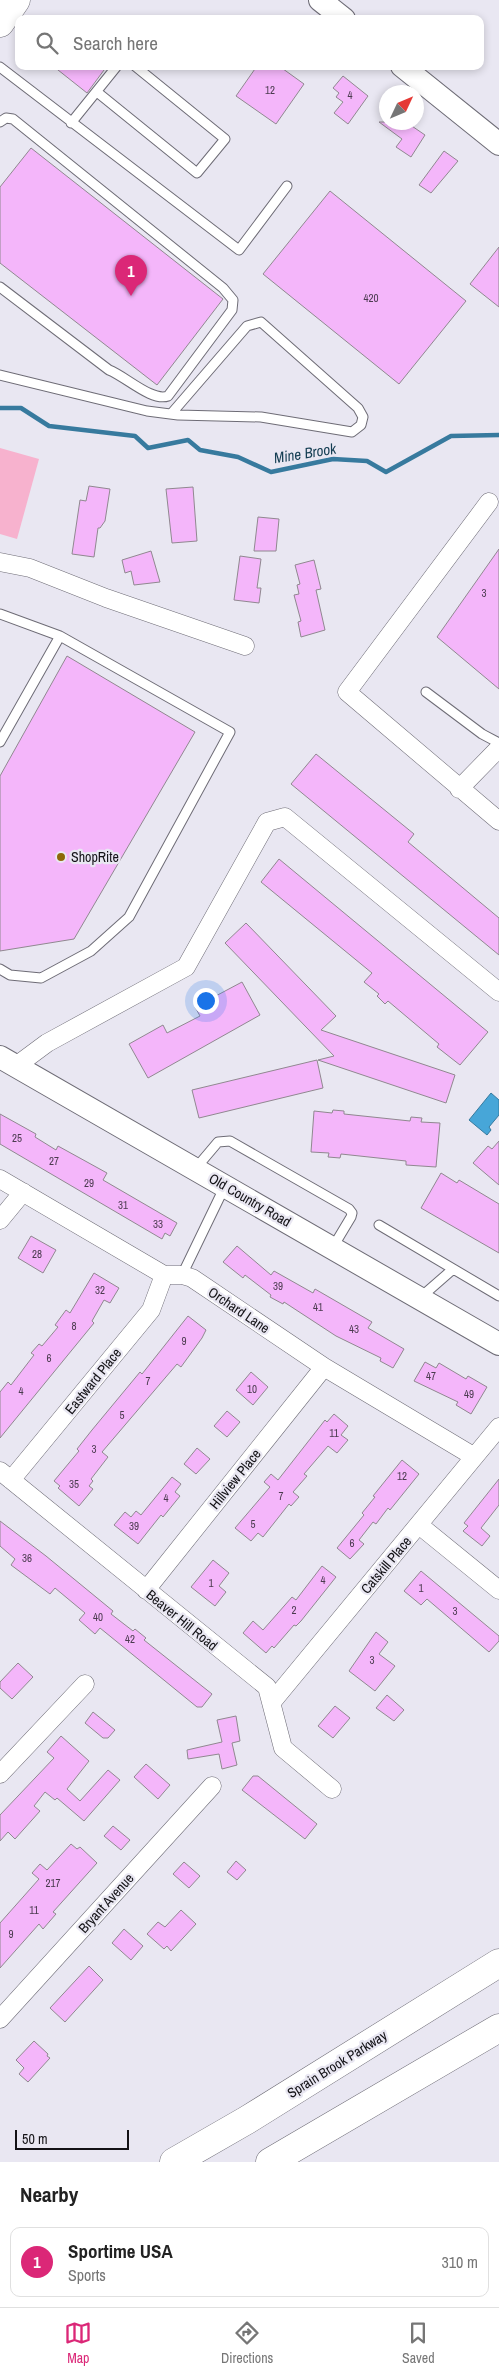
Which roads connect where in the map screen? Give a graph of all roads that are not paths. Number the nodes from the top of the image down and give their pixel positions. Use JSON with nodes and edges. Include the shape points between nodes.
{"nodes":[{"id":1,"x":16,"y":0,"type":"edge"},
{"id":2,"x":320,"y":0,"type":"edge"},
{"id":3,"x":339,"y":15,"type":"edge"},
{"id":4,"x":0,"y":23,"type":"edge"},
{"id":5,"x":0,"y":67,"type":"edge"},
{"id":6,"x":114,"y":70,"type":"edge"},
{"id":7,"x":140,"y":70,"type":"edge"},
{"id":8,"x":407,"y":70,"type":"edge"},
{"id":9,"x":96,"y":92,"type":"junction"},
{"id":10,"x":0,"y":122,"type":"edge"},
{"id":11,"x":71,"y":123,"type":"junction"},
{"id":12,"x":499,"y":144,"type":"edge"},
{"id":13,"x":287,"y":186,"type":"dead end"},
{"id":14,"x":0,"y":287,"type":"edge"},
{"id":15,"x":0,"y":375,"type":"edge"},
{"id":16,"x":171,"y":414,"type":"junction"},
{"id":17,"x":489,"y":502,"type":"dead end"},
{"id":18,"x":0,"y":562,"type":"edge"},
{"id":19,"x":0,"y":614,"type":"edge"},
{"id":20,"x":60,"y":636,"type":"junction"},
{"id":21,"x":245,"y":646,"type":"dead end"},
{"id":22,"x":426,"y":692,"type":"dead end"},
{"id":23,"x":0,"y":742,"type":"edge"},
{"id":24,"x":499,"y":743,"type":"edge"},
{"id":25,"x":499,"y":748,"type":"edge"},
{"id":26,"x":459,"y":789,"type":"junction"},
{"id":27,"x":499,"y":821,"type":"edge"},
{"id":28,"x":0,"y":969,"type":"edge"},
{"id":29,"x":499,"y":992,"type":"edge"},
{"id":30,"x":8,"y":1062,"type":"edge"},
{"id":31,"x":195,"y":1169,"type":"junction"},
{"id":32,"x":0,"y":1179,"type":"edge"},
{"id":33,"x":225,"y":1186,"type":"junction"},
{"id":34,"x":23,"y":1192,"type":"junction"},
{"id":35,"x":0,"y":1220,"type":"edge"},
{"id":36,"x":379,"y":1225,"type":"dead end"},
{"id":37,"x":332,"y":1248,"type":"junction"},
{"id":38,"x":453,"y":1269,"type":"junction"},
{"id":39,"x":164,"y":1275,"type":"junction"},
{"id":40,"x":182,"y":1275,"type":"junction"},
{"id":41,"x":499,"y":1296,"type":"edge"},
{"id":42,"x":419,"y":1298,"type":"junction"},
{"id":43,"x":499,"y":1344,"type":"edge"},
{"id":44,"x":324,"y":1367,"type":"junction"},
{"id":45,"x":499,"y":1427,"type":"edge"},
{"id":46,"x":473,"y":1456,"type":"junction"},
{"id":47,"x":6,"y":1476,"type":"edge"},
{"id":48,"x":419,"y":1525,"type":"junction"},
{"id":49,"x":146,"y":1590,"type":"junction"},
{"id":50,"x":499,"y":1590,"type":"edge"},
{"id":51,"x":85,"y":1684,"type":"dead end"},
{"id":52,"x":272,"y":1702,"type":"junction"},
{"id":53,"x":0,"y":1774,"type":"edge"},
{"id":54,"x":212,"y":1786,"type":"dead end"},
{"id":55,"x":332,"y":1789,"type":"dead end"},
{"id":56,"x":499,"y":1963,"type":"edge"},
{"id":57,"x":0,"y":2019,"type":"edge"},
{"id":58,"x":499,"y":2028,"type":"edge"},
{"id":59,"x":174,"y":2162,"type":"edge"},
{"id":60,"x":270,"y":2162,"type":"edge"}],
"edges":[{"from":1,"to":4,"type":"main road"},
{"from":2,"to":3,"type":"street"},
{"from":5,"to":11,"type":"lane"},
{"from":6,"to":9,"type":"lane"},
{"from":7,"to":9,"type":"lane","via":[[225,138],[197,173]]},
{"from":8,"to":12,"type":"street"},
{"from":9,"to":11,"type":"lane"},
{"from":10,"to":14,"type":"lane","via":[[6,118],[13,119],[224,288],[233,300],[232,310],[168,396],[162,398],[109,370]]},
{"from":11,"to":13,"type":"lane","via":[[239,250]]},
{"from":15,"to":16,"type":"lane"},
{"from":16,"to":16,"type":"lane","via":[[261,417],[352,432],[361,425],[363,417],[358,408],[261,322],[247,326]]},
{"from":17,"to":26,"type":"street","via":[[347,692]]},
{"from":18,"to":21,"type":"street","via":[[30,568]]},
{"from":19,"to":20,"type":"lane"},
{"from":20,"to":23,"type":"lane"},
{"from":20,"to":28,"type":"lane","via":[[230,732],[129,917],[91,952],[40,978],[10,975]]},
{"from":22,"to":24,"type":"lane"},
{"from":25,"to":26,"type":"street"},
{"from":26,"to":27,"type":"street"},
{"from":29,"to":30,"type":"street","via":[[285,817],[267,822],[186,968]]},
{"from":30,"to":31,"type":"street","name":"Old Country Road"},
{"from":31,"to":33,"type":"street","name":"Old Country Road"},
{"from":31,"to":37,"type":"lane","via":[[215,1145],[226,1140],[267,1161],[351,1210],[351,1218]]},
{"from":32,"to":34,"type":"street"},
{"from":33,"to":37,"type":"street","name":"Old Country Road"},
{"from":33,"to":40,"type":"lane"},
{"from":34,"to":35,"type":"street"},
{"from":34,"to":39,"type":"street"},
{"from":36,"to":38,"type":"lane"},
{"from":37,"to":42,"type":"street","name":"Old Country Road"},
{"from":38,"to":41,"type":"lane"},
{"from":38,"to":42,"type":"lane"},
{"from":39,"to":40,"type":"street","name":"Orchard Lane"},
{"from":39,"to":47,"type":"street","name":"Eastward Place","via":[[151,1310]]},
{"from":40,"to":44,"type":"street","name":"Orchard Lane","via":[[192,1278]]},
{"from":42,"to":43,"type":"street","name":"Old Country Road"},
{"from":44,"to":46,"type":"street","name":"Orchard Lane"},
{"from":44,"to":49,"type":"street","name":"Hillview Place"},
{"from":45,"to":46,"type":"street","name":"Catskill Place"},
{"from":46,"to":48,"type":"street","name":"Catskill Place"},
{"from":47,"to":49,"type":"street","name":"Beaver Hill Road"},
{"from":48,"to":50,"type":"street"},
{"from":48,"to":52,"type":"street","name":"Catskill Place"},
{"from":49,"to":52,"type":"street","name":"Beaver Hill Road","via":[[267,1687]]},
{"from":51,"to":53,"type":"street"},
{"from":52,"to":55,"type":"street","name":"Beaver Hill Road","via":[[283,1748]]},
{"from":54,"to":57,"type":"street","name":"Bryant Avenue"},
{"from":56,"to":59,"type":"main road","name":"Sprain Brook Parkway"},
{"from":58,"to":60,"type":"main road"}]}
